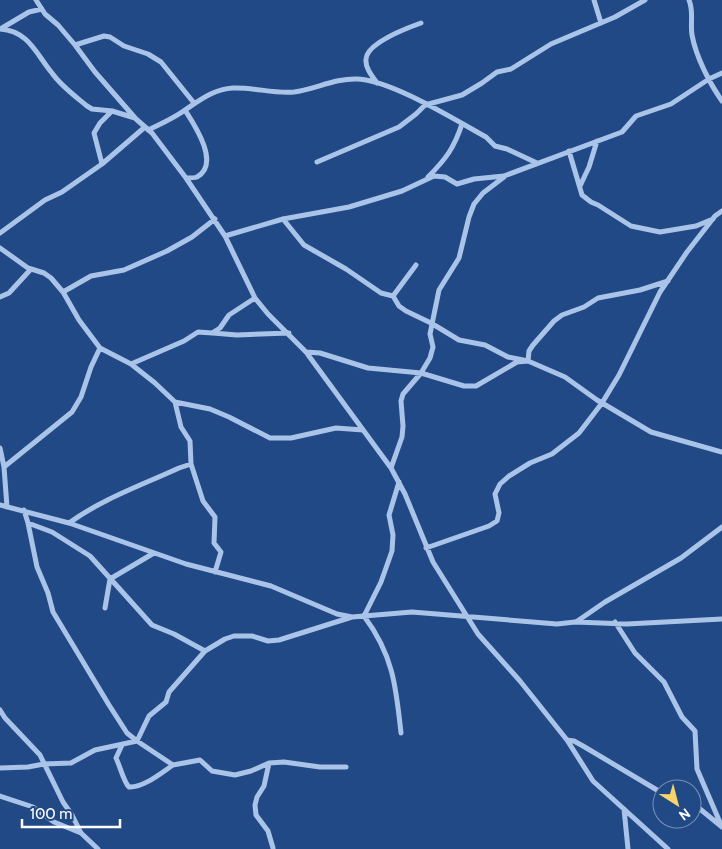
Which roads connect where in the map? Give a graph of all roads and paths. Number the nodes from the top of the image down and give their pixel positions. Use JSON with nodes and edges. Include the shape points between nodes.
{"nodes":[{"id":1,"x":36,"y":0,"type":"edge"},
{"id":2,"x":594,"y":0,"type":"edge"},
{"id":3,"x":645,"y":0,"type":"edge"},
{"id":4,"x":691,"y":1,"type":"edge"},
{"id":5,"x":42,"y":9,"type":"junction"},
{"id":6,"x":421,"y":22,"type":"dead end"},
{"id":7,"x":601,"y":23,"type":"junction"},
{"id":8,"x":0,"y":29,"type":"edge"},
{"id":9,"x":75,"y":45,"type":"junction"},
{"id":10,"x":722,"y":73,"type":"edge"},
{"id":11,"x":709,"y":79,"type":"junction"},
{"id":12,"x":378,"y":84,"type":"junction"},
{"id":13,"x":722,"y":101,"type":"edge"},
{"id":14,"x":194,"y":103,"type":"junction"},
{"id":15,"x":425,"y":105,"type":"junction"},
{"id":16,"x":186,"y":110,"type":"junction"},
{"id":17,"x":112,"y":111,"type":"junction"},
{"id":18,"x":136,"y":119,"type":"junction"},
{"id":19,"x":462,"y":124,"type":"junction"},
{"id":20,"x":147,"y":128,"type":"junction"},
{"id":21,"x":597,"y":141,"type":"junction"},
{"id":22,"x":569,"y":151,"type":"junction"},
{"id":23,"x":317,"y":162,"type":"dead end"},
{"id":24,"x":537,"y":163,"type":"junction"},
{"id":25,"x":102,"y":164,"type":"junction"},
{"id":26,"x":504,"y":176,"type":"junction"},
{"id":27,"x":186,"y":178,"type":"junction"},
{"id":28,"x":426,"y":179,"type":"junction"},
{"id":29,"x":580,"y":186,"type":"junction"},
{"id":30,"x":722,"y":211,"type":"edge"},
{"id":31,"x":214,"y":219,"type":"junction"},
{"id":32,"x":283,"y":219,"type":"junction"},
{"id":33,"x":714,"y":219,"type":"junction"},
{"id":34,"x":0,"y":233,"type":"edge"},
{"id":35,"x":225,"y":236,"type":"junction"},
{"id":36,"x":0,"y":248,"type":"edge"},
{"id":37,"x":416,"y":265,"type":"dead end"},
{"id":38,"x":31,"y":269,"type":"junction"},
{"id":39,"x":670,"y":280,"type":"junction"},
{"id":40,"x":63,"y":292,"type":"junction"},
{"id":41,"x":393,"y":296,"type":"junction"},
{"id":42,"x":0,"y":298,"type":"edge"},
{"id":43,"x":255,"y":298,"type":"junction"},
{"id":44,"x":431,"y":322,"type":"junction"},
{"id":45,"x":212,"y":333,"type":"junction"},
{"id":46,"x":289,"y":334,"type":"junction"},
{"id":47,"x":100,"y":348,"type":"junction"},
{"id":48,"x":306,"y":352,"type":"junction"},
{"id":49,"x":528,"y":361,"type":"junction"},
{"id":50,"x":131,"y":364,"type":"junction"},
{"id":51,"x":421,"y":373,"type":"junction"},
{"id":52,"x":175,"y":402,"type":"junction"},
{"id":53,"x":602,"y":403,"type":"junction"},
{"id":54,"x":363,"y":430,"type":"junction"},
{"id":55,"x":0,"y":448,"type":"edge"},
{"id":56,"x":722,"y":452,"type":"edge"},
{"id":57,"x":191,"y":464,"type":"junction"},
{"id":58,"x":4,"y":467,"type":"junction"},
{"id":59,"x":391,"y":468,"type":"junction"},
{"id":60,"x":399,"y":482,"type":"junction"},
{"id":61,"x":0,"y":505,"type":"edge"},
{"id":62,"x":7,"y":507,"type":"junction"},
{"id":63,"x":24,"y":510,"type":"junction"},
{"id":64,"x":28,"y":523,"type":"junction"},
{"id":65,"x":69,"y":523,"type":"junction"},
{"id":66,"x":722,"y":527,"type":"edge"},
{"id":67,"x":426,"y":548,"type":"junction"},
{"id":68,"x":154,"y":554,"type":"junction"},
{"id":69,"x":215,"y":572,"type":"junction"},
{"id":70,"x":110,"y":579,"type":"junction"},
{"id":71,"x":105,"y":608,"type":"dead end"},
{"id":72,"x":352,"y":616,"type":"junction"},
{"id":73,"x":364,"y":616,"type":"junction"},
{"id":74,"x":466,"y":616,"type":"junction"},
{"id":75,"x":722,"y":619,"type":"edge"},
{"id":76,"x":575,"y":622,"type":"junction"},
{"id":77,"x":615,"y":622,"type":"junction"},
{"id":78,"x":205,"y":651,"type":"junction"},
{"id":79,"x":0,"y":710,"type":"edge"},
{"id":80,"x":401,"y":733,"type":"dead end"},
{"id":81,"x":567,"y":740,"type":"junction"},
{"id":82,"x":137,"y":741,"type":"junction"},
{"id":83,"x":122,"y":745,"type":"junction"},
{"id":84,"x":44,"y":764,"type":"junction"},
{"id":85,"x":269,"y":764,"type":"junction"},
{"id":86,"x":173,"y":765,"type":"junction"},
{"id":87,"x":346,"y":767,"type":"dead end"},
{"id":88,"x":0,"y":768,"type":"edge"},
{"id":89,"x":652,"y":787,"type":"edge"},
{"id":90,"x":0,"y":796,"type":"edge"},
{"id":91,"x":624,"y":809,"type":"junction"},
{"id":92,"x":702,"y":811,"type":"edge"},
{"id":93,"x":722,"y":827,"type":"edge"},
{"id":94,"x":81,"y":833,"type":"junction"},
{"id":95,"x":273,"y":848,"type":"edge"},
{"id":96,"x":98,"y":849,"type":"edge"},
{"id":97,"x":628,"y":849,"type":"edge"},
{"id":98,"x":668,"y":849,"type":"edge"}],
"edges":[{"from":1,"to":5,"type":"street"},
{"from":2,"to":7,"type":"street"},
{"from":3,"to":7,"type":"street"},
{"from":4,"to":11,"type":"street","via":[[692,34]]},
{"from":5,"to":8,"type":"street","via":[[29,12]]},
{"from":5,"to":9,"type":"street"},
{"from":6,"to":12,"type":"street","via":[[375,46],[367,54],[367,68]]},
{"from":7,"to":15,"type":"street","via":[[552,44],[511,69],[496,72],[462,95]]},
{"from":8,"to":17,"type":"street","via":[[12,30],[25,38],[52,74],[86,106]]},
{"from":9,"to":14,"type":"street","via":[[104,36],[148,54],[161,62]]},
{"from":9,"to":18,"type":"street"},
{"from":10,"to":11,"type":"street"},
{"from":11,"to":13,"type":"street"},
{"from":11,"to":21,"type":"street","via":[[671,104],[636,116],[622,132]]},
{"from":12,"to":14,"type":"street","via":[[346,80],[293,92],[234,88],[210,94]]},
{"from":12,"to":15,"type":"street"},
{"from":14,"to":16,"type":"street"},
{"from":15,"to":19,"type":"street"},
{"from":15,"to":23,"type":"street","via":[[399,127]]},
{"from":16,"to":20,"type":"street"},
{"from":16,"to":27,"type":"street","via":[[200,134],[208,160],[197,177]]},
{"from":17,"to":18,"type":"street"},
{"from":17,"to":25,"type":"street","via":[[94,133]]},
{"from":18,"to":20,"type":"street"},
{"from":19,"to":24,"type":"street","via":[[486,137],[494,146]]},
{"from":19,"to":28,"type":"street","via":[[456,143]]},
{"from":20,"to":25,"type":"street"},
{"from":20,"to":27,"type":"street"},
{"from":21,"to":22,"type":"street"},
{"from":21,"to":29,"type":"street"},
{"from":22,"to":24,"type":"street"},
{"from":22,"to":29,"type":"street"},
{"from":24,"to":26,"type":"street"},
{"from":25,"to":34,"type":"street"},
{"from":26,"to":28,"type":"street","via":[[457,184],[442,176]]},
{"from":26,"to":44,"type":"street","via":[[474,204],[459,258],[439,290]]},
{"from":27,"to":31,"type":"street"},
{"from":28,"to":32,"type":"street","via":[[402,191],[349,207]]},
{"from":29,"to":33,"type":"street","via":[[585,198],[635,227],[668,231]]},
{"from":30,"to":33,"type":"street"},
{"from":31,"to":35,"type":"street"},
{"from":31,"to":40,"type":"street","via":[[192,238],[168,251],[124,270],[91,276]]},
{"from":32,"to":35,"type":"street"},
{"from":32,"to":41,"type":"street","via":[[304,245],[378,291]]},
{"from":33,"to":39,"type":"street","via":[[687,252]]},
{"from":35,"to":43,"type":"street"},
{"from":36,"to":38,"type":"street"},
{"from":37,"to":41,"type":"street"},
{"from":38,"to":40,"type":"street","via":[[47,275]]},
{"from":38,"to":42,"type":"street"},
{"from":39,"to":49,"type":"street","via":[[598,298],[562,315],[533,345]]},
{"from":39,"to":53,"type":"street","via":[[657,298]]},
{"from":40,"to":47,"type":"street"},
{"from":41,"to":44,"type":"street","via":[[406,311]]},
{"from":43,"to":45,"type":"street","via":[[229,315]]},
{"from":43,"to":46,"type":"street"},
{"from":44,"to":49,"type":"street","via":[[460,340],[485,345],[512,358]]},
{"from":44,"to":51,"type":"street","via":[[433,347]]},
{"from":45,"to":46,"type":"street"},
{"from":45,"to":50,"type":"street","via":[[198,332]]},
{"from":46,"to":48,"type":"street"},
{"from":47,"to":50,"type":"street"},
{"from":47,"to":58,"type":"street","via":[[82,397],[72,412]]},
{"from":48,"to":51,"type":"street","via":[[320,353],[368,368]]},
{"from":48,"to":54,"type":"street"},
{"from":49,"to":51,"type":"street","via":[[517,362],[476,386],[464,386]]},
{"from":49,"to":53,"type":"street","via":[[565,377]]},
{"from":50,"to":52,"type":"street"},
{"from":51,"to":59,"type":"street","via":[[401,401],[402,437]]},
{"from":52,"to":54,"type":"street","via":[[210,409],[270,438],[291,438],[336,428]]},
{"from":52,"to":57,"type":"street","via":[[181,427],[190,441]]},
{"from":53,"to":56,"type":"street","via":[[651,432]]},
{"from":53,"to":67,"type":"street","via":[[568,443],[500,484],[495,494],[499,513],[497,521]]},
{"from":54,"to":59,"type":"street"},
{"from":55,"to":58,"type":"street"},
{"from":57,"to":65,"type":"street","via":[[95,506]]},
{"from":57,"to":69,"type":"street","via":[[203,500],[215,517],[214,543],[221,552]]},
{"from":58,"to":62,"type":"street"},
{"from":59,"to":60,"type":"street"},
{"from":60,"to":67,"type":"street"},
{"from":60,"to":73,"type":"street","via":[[389,514],[392,551]]},
{"from":61,"to":62,"type":"street"},
{"from":62,"to":63,"type":"street"},
{"from":63,"to":64,"type":"street"},
{"from":63,"to":65,"type":"street"},
{"from":64,"to":70,"type":"street","via":[[52,532],[86,553]]},
{"from":64,"to":82,"type":"street","via":[[37,567],[56,617],[127,733]]},
{"from":65,"to":68,"type":"street"},
{"from":66,"to":76,"type":"street","via":[[681,558]]},
{"from":67,"to":74,"type":"street"},
{"from":68,"to":69,"type":"street"},
{"from":68,"to":70,"type":"street"},
{"from":69,"to":72,"type":"street","via":[[271,586],[337,614]]},
{"from":70,"to":71,"type":"street"},
{"from":70,"to":78,"type":"street","via":[[152,625]]},
{"from":72,"to":73,"type":"street"},
{"from":72,"to":78,"type":"street","via":[[274,641],[252,636],[229,637]]},
{"from":73,"to":74,"type":"street","via":[[412,612]]},
{"from":73,"to":80,"type":"street","via":[[377,633],[392,666]]},
{"from":74,"to":76,"type":"street","via":[[557,624]]},
{"from":74,"to":81,"type":"street"},
{"from":75,"to":77,"type":"street"},
{"from":76,"to":77,"type":"street"},
{"from":77,"to":93,"type":"street","via":[[636,653],[664,682],[682,717],[695,732],[696,769]]},
{"from":78,"to":82,"type":"street","via":[[169,692],[166,702],[150,716]]},
{"from":79,"to":84,"type":"street","via":[[40,755]]},
{"from":81,"to":89,"type":"street","via":[[574,741]]},
{"from":81,"to":91,"type":"street","via":[[593,781]]},
{"from":82,"to":83,"type":"street"},
{"from":82,"to":86,"type":"street"},
{"from":83,"to":84,"type":"street","via":[[95,750],[72,763]]},
{"from":83,"to":86,"type":"street","via":[[116,758],[129,787],[145,782]]},
{"from":84,"to":88,"type":"street"},
{"from":84,"to":94,"type":"street"},
{"from":85,"to":86,"type":"street","via":[[235,775],[212,770],[200,760]]},
{"from":85,"to":87,"type":"street","via":[[284,762]]},
{"from":85,"to":95,"type":"street","via":[[255,805],[256,815],[268,831]]},
{"from":90,"to":94,"type":"street","via":[[33,808],[54,822]]},
{"from":91,"to":97,"type":"street"},
{"from":91,"to":98,"type":"street"},
{"from":92,"to":93,"type":"street"},
{"from":94,"to":96,"type":"street"}]}
